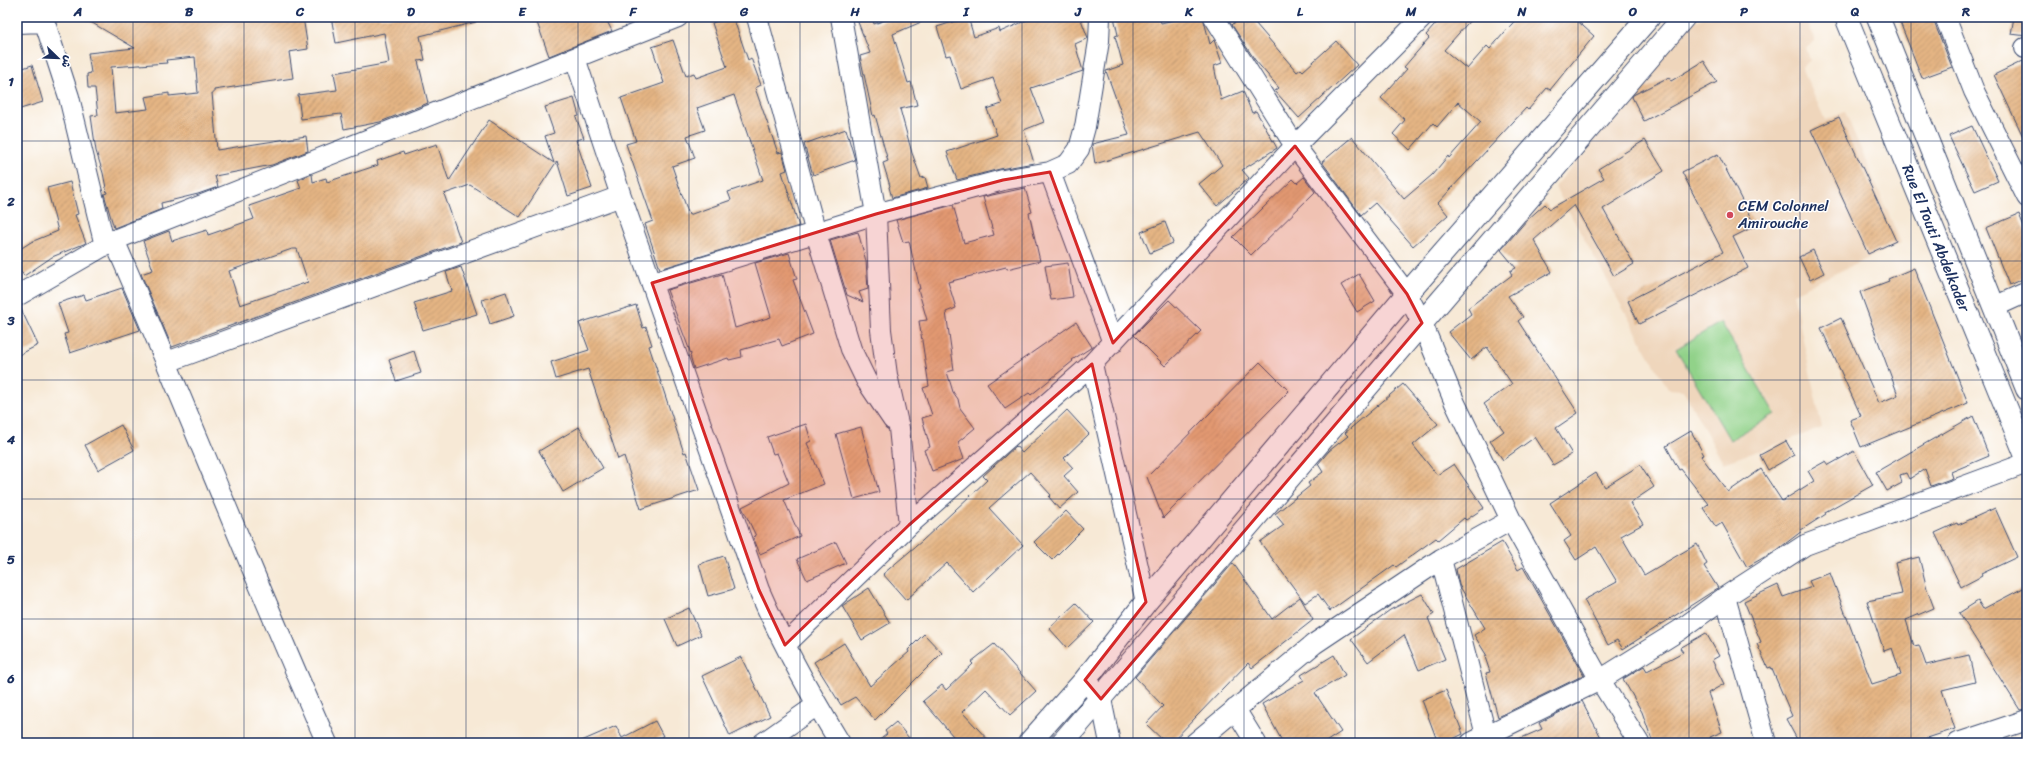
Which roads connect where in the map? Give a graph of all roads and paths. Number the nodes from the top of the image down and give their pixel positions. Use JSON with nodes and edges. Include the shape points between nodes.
{"nodes":[{"id":1,"x":678,"y":17,"type":"edge"},
{"id":2,"x":757,"y":17,"type":"edge"},
{"id":3,"x":841,"y":17,"type":"edge"},
{"id":4,"x":1100,"y":17,"type":"edge"},
{"id":5,"x":1423,"y":17,"type":"edge"},
{"id":6,"x":1649,"y":17,"type":"edge"},
{"id":7,"x":1684,"y":17,"type":"edge"},
{"id":8,"x":1846,"y":17,"type":"edge"},
{"id":9,"x":1878,"y":17,"type":"edge"},
{"id":10,"x":1944,"y":17,"type":"edge"},
{"id":11,"x":43,"y":20,"type":"edge"},
{"id":12,"x":1221,"y":20,"type":"edge"},
{"id":13,"x":17,"y":23,"type":"edge"},
{"id":14,"x":575,"y":58,"type":"junction"},
{"id":15,"x":1296,"y":146,"type":"junction"},
{"id":16,"x":1050,"y":172,"type":"junction"},
{"id":17,"x":621,"y":196,"type":"junction"},
{"id":18,"x":2027,"y":197,"type":"edge"},
{"id":19,"x":876,"y":214,"type":"junction"},
{"id":20,"x":816,"y":233,"type":"junction"},
{"id":21,"x":110,"y":243,"type":"junction"},
{"id":22,"x":652,"y":283,"type":"junction"},
{"id":23,"x":2027,"y":292,"type":"edge"},
{"id":24,"x":1407,"y":294,"type":"junction"},
{"id":25,"x":17,"y":296,"type":"edge"},
{"id":26,"x":1994,"y":307,"type":"junction"},
{"id":27,"x":1422,"y":323,"type":"junction"},
{"id":28,"x":1113,"y":343,"type":"junction"},
{"id":29,"x":167,"y":362,"type":"junction"},
{"id":30,"x":1092,"y":364,"type":"junction"},
{"id":31,"x":2027,"y":389,"type":"edge"},
{"id":32,"x":899,"y":428,"type":"junction"},
{"id":33,"x":2027,"y":458,"type":"edge"},
{"id":34,"x":2027,"y":463,"type":"edge"},
{"id":35,"x":1511,"y":520,"type":"junction"},
{"id":36,"x":909,"y":525,"type":"junction"},
{"id":37,"x":1441,"y":559,"type":"junction"},
{"id":38,"x":1725,"y":597,"type":"junction"},
{"id":39,"x":1146,"y":602,"type":"junction"},
{"id":40,"x":785,"y":645,"type":"junction"},
{"id":41,"x":1085,"y":680,"type":"junction"},
{"id":42,"x":1600,"y":680,"type":"junction"},
{"id":43,"x":1101,"y":699,"type":"junction"},
{"id":44,"x":817,"y":705,"type":"junction"},
{"id":45,"x":1235,"y":709,"type":"junction"},
{"id":46,"x":2027,"y":720,"type":"edge"},
{"id":47,"x":1482,"y":740,"type":"edge"},
{"id":48,"x":327,"y":743,"type":"edge"},
{"id":49,"x":763,"y":743,"type":"edge"},
{"id":50,"x":840,"y":743,"type":"edge"},
{"id":51,"x":1029,"y":743,"type":"edge"},
{"id":52,"x":1062,"y":743,"type":"edge"},
{"id":53,"x":1110,"y":743,"type":"edge"},
{"id":54,"x":1195,"y":743,"type":"edge"},
{"id":55,"x":1256,"y":743,"type":"edge"},
{"id":56,"x":1639,"y":743,"type":"edge"},
{"id":57,"x":1766,"y":743,"type":"edge"},
{"id":58,"x":1958,"y":743,"type":"edge"}],
"edges":[{"from":1,"to":14,"type":"street"},
{"from":2,"to":20,"type":"street"},
{"from":3,"to":19,"type":"street"},
{"from":4,"to":16,"type":"street","via":[[1099,41],[1079,149],[1068,164]]},
{"from":5,"to":15,"type":"street"},
{"from":6,"to":24,"type":"main road"},
{"from":7,"to":27,"type":"main road"},
{"from":8,"to":33,"type":"main road","name":"Rue El Touti Abdelkader"},
{"from":9,"to":26,"type":"main road","name":"Rue El Touti Abdelkader"},
{"from":10,"to":18,"type":"street","via":[[1974,91]]},
{"from":11,"to":13,"type":"street"},
{"from":11,"to":21,"type":"street","via":[[69,97]]},
{"from":12,"to":15,"type":"street"},
{"from":14,"to":17,"type":"street"},
{"from":14,"to":21,"type":"street"},
{"from":15,"to":24,"type":"street"},
{"from":15,"to":28,"type":"street"},
{"from":16,"to":19,"type":"street","via":[[1003,180]]},
{"from":16,"to":28,"type":"street"},
{"from":17,"to":22,"type":"street"},
{"from":17,"to":29,"type":"street"},
{"from":19,"to":20,"type":"street"},
{"from":19,"to":32,"type":"street","via":[[881,330],[886,375]]},
{"from":20,"to":22,"type":"street"},
{"from":20,"to":32,"type":"street","via":[[851,349],[877,398]]},
{"from":21,"to":25,"type":"street"},
{"from":21,"to":29,"type":"street"},
{"from":22,"to":40,"type":"street","via":[[759,590]]},
{"from":23,"to":26,"type":"street"},
{"from":24,"to":27,"type":"street"},
{"from":24,"to":39,"type":"main road"},
{"from":26,"to":31,"type":"main road","name":"Rue El Touti Abdelkader"},
{"from":27,"to":35,"type":"street","via":[[1455,403]]},
{"from":27,"to":43,"type":"main road"},
{"from":28,"to":30,"type":"street"},
{"from":29,"to":48,"type":"street","via":[[276,628]]},
{"from":30,"to":36,"type":"street"},
{"from":30,"to":39,"type":"street"},
{"from":32,"to":36,"type":"street"},
{"from":34,"to":38,"type":"street","via":[[1805,545]]},
{"from":35,"to":37,"type":"street"},
{"from":35,"to":42,"type":"street"},
{"from":36,"to":40,"type":"street"},
{"from":37,"to":45,"type":"street","via":[[1314,644]]},
{"from":37,"to":47,"type":"street"},
{"from":38,"to":42,"type":"street","via":[[1680,630]]},
{"from":38,"to":57,"type":"street"},
{"from":39,"to":41,"type":"main road"},
{"from":40,"to":44,"type":"street"},
{"from":41,"to":43,"type":"street"},
{"from":41,"to":51,"type":"main road"},
{"from":42,"to":47,"type":"street"},
{"from":42,"to":56,"type":"street"},
{"from":43,"to":52,"type":"main road"},
{"from":43,"to":53,"type":"street"},
{"from":44,"to":49,"type":"street"},
{"from":44,"to":50,"type":"street"},
{"from":45,"to":54,"type":"street"},
{"from":45,"to":55,"type":"street"},
{"from":46,"to":58,"type":"street"}]}
